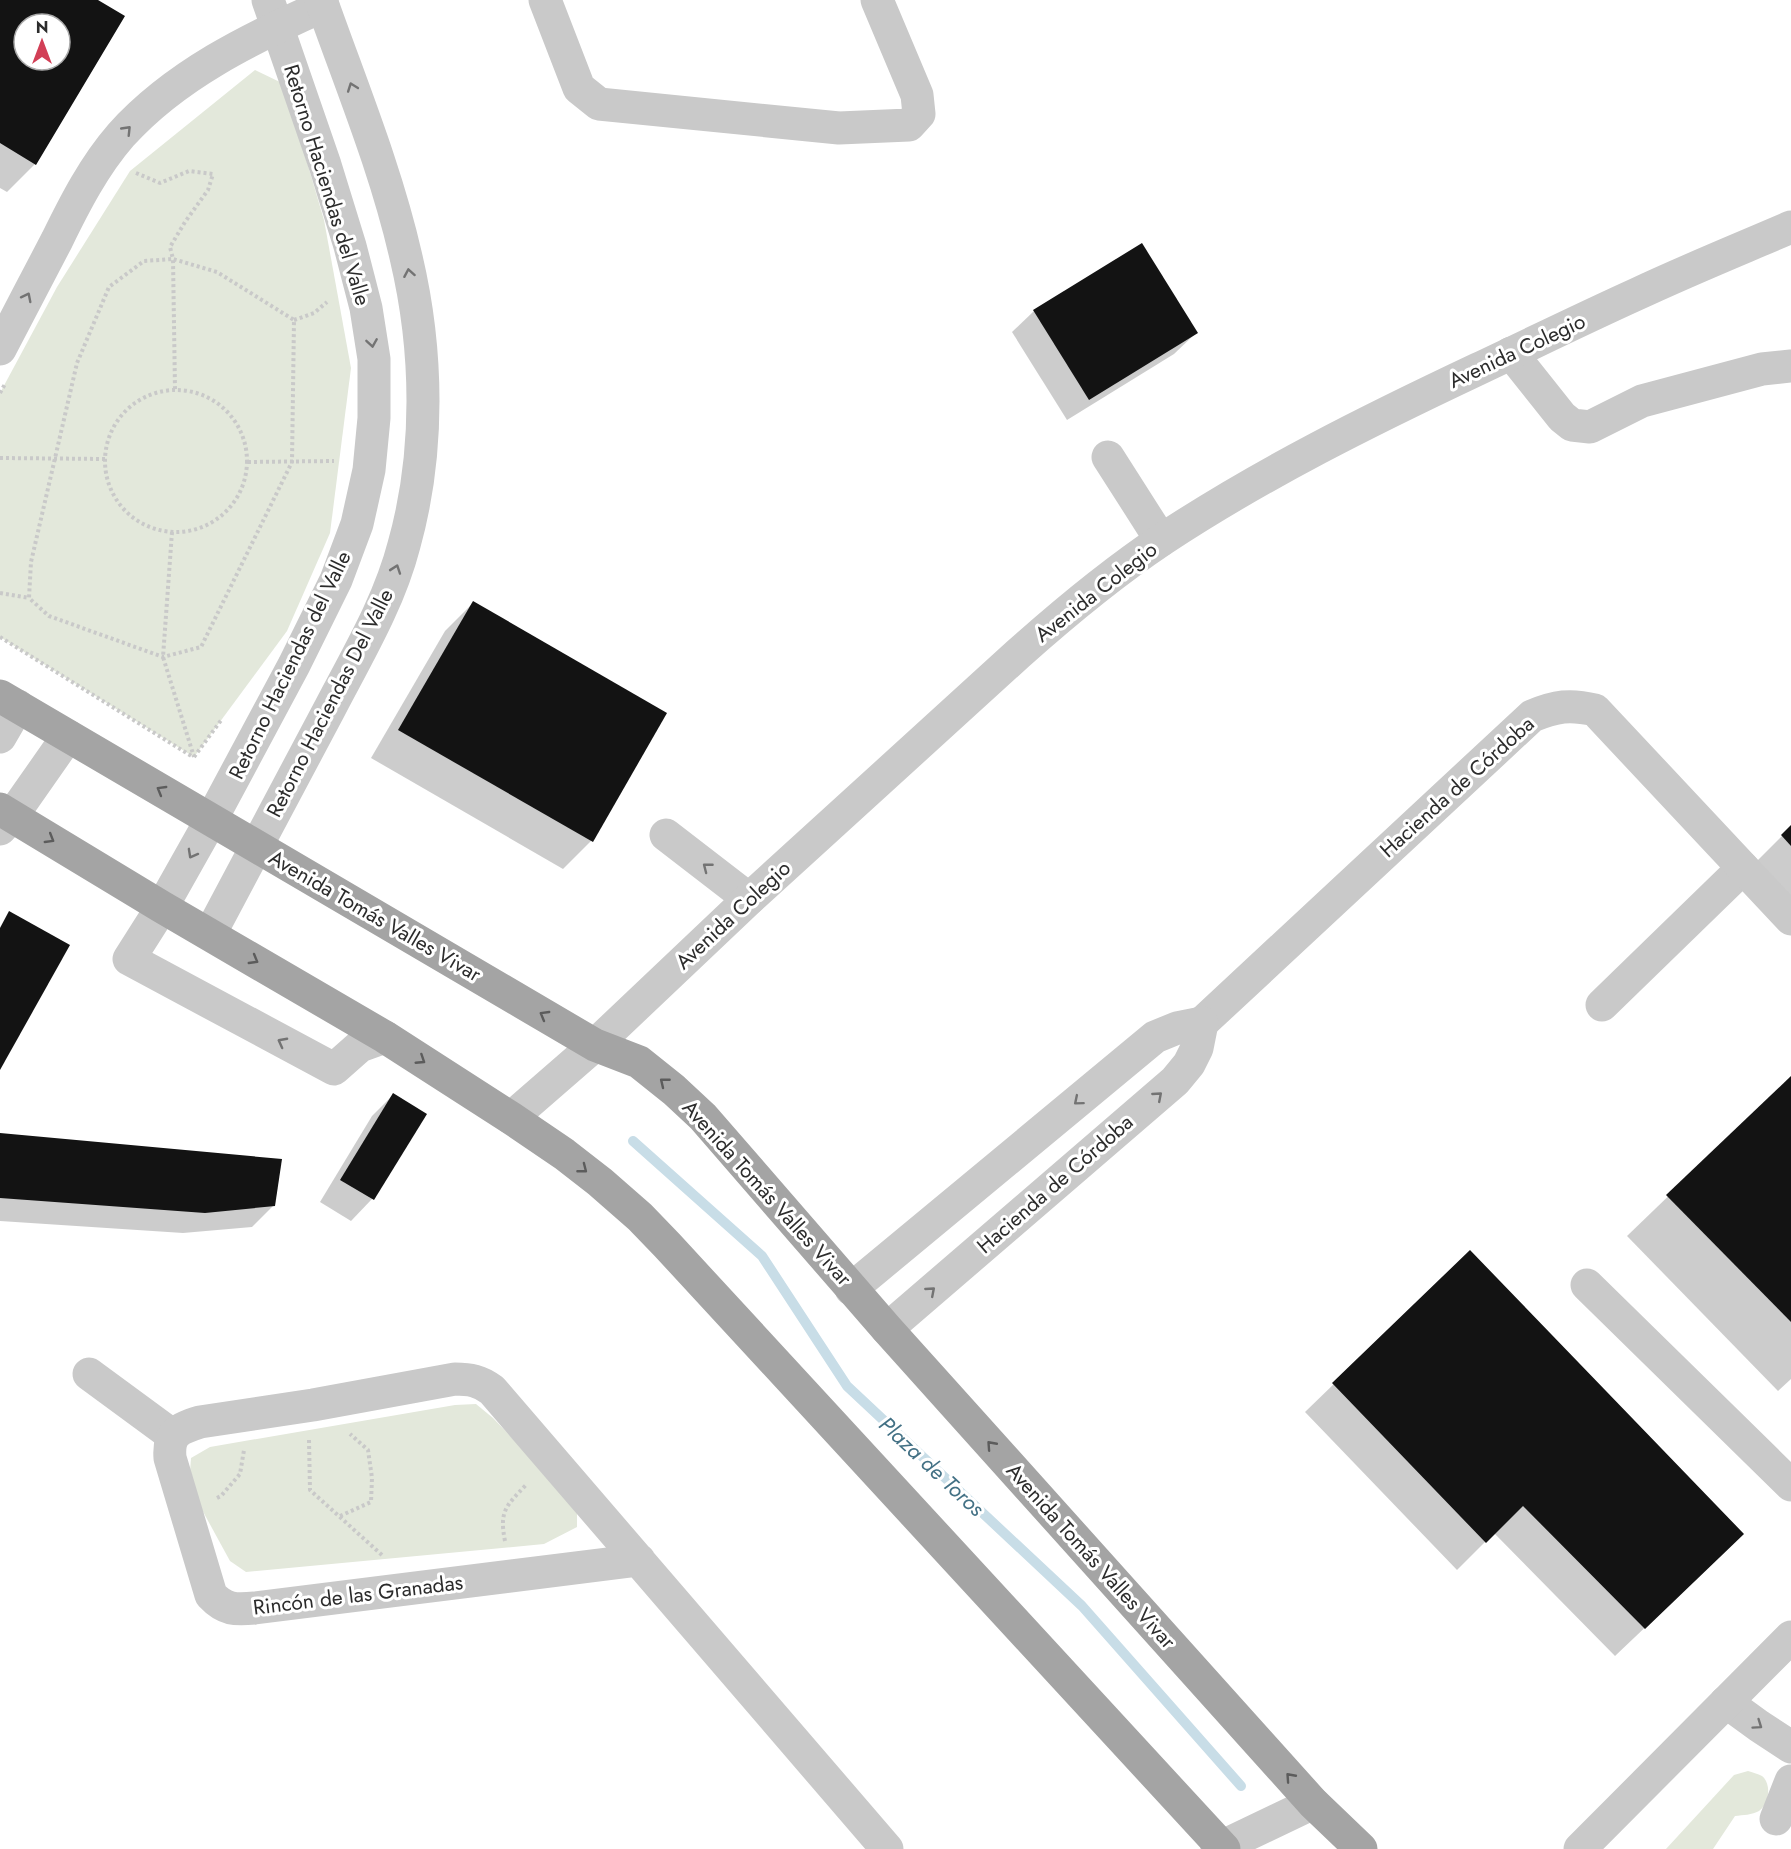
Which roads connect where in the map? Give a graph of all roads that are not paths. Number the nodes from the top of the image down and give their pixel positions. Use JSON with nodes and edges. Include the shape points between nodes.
{"nodes":[{"id":1,"x":545,"y":0,"type":"edge"},
{"id":2,"x":877,"y":0,"type":"edge"},
{"id":3,"x":322,"y":3,"type":"edge"},
{"id":4,"x":272,"y":13,"type":"edge"},
{"id":5,"x":1791,"y":227,"type":"edge"},
{"id":6,"x":1511,"y":353,"type":"junction"},
{"id":7,"x":5,"y":362,"type":"edge"},
{"id":8,"x":1791,"y":366,"type":"edge"},
{"id":9,"x":1108,"y":457,"type":"dead end"},
{"id":10,"x":1161,"y":540,"type":"junction"},
{"id":11,"x":9,"y":701,"type":"edge"},
{"id":12,"x":0,"y":736,"type":"edge"},
{"id":13,"x":68,"y":736,"type":"junction"},
{"id":14,"x":4,"y":818,"type":"edge"},
{"id":15,"x":212,"y":820,"type":"junction"},
{"id":16,"x":666,"y":835,"type":"dead end"},
{"id":17,"x":256,"y":846,"type":"junction"},
{"id":18,"x":1743,"y":868,"type":"junction"},
{"id":19,"x":749,"y":899,"type":"junction"},
{"id":20,"x":162,"y":907,"type":"junction"},
{"id":21,"x":1791,"y":919,"type":"edge"},
{"id":22,"x":210,"y":934,"type":"junction"},
{"id":23,"x":1602,"y":1005,"type":"dead end"},
{"id":24,"x":1202,"y":1023,"type":"junction"},
{"id":25,"x":386,"y":1037,"type":"junction"},
{"id":26,"x":595,"y":1045,"type":"junction"},
{"id":27,"x":511,"y":1118,"type":"junction"},
{"id":28,"x":1587,"y":1285,"type":"dead end"},
{"id":29,"x":851,"y":1289,"type":"junction"},
{"id":30,"x":886,"y":1329,"type":"junction"},
{"id":31,"x":89,"y":1374,"type":"dead end"},
{"id":32,"x":172,"y":1435,"type":"junction"},
{"id":33,"x":1791,"y":1485,"type":"edge"},
{"id":34,"x":639,"y":1560,"type":"junction"},
{"id":35,"x":1791,"y":1637,"type":"edge"},
{"id":36,"x":1726,"y":1702,"type":"junction"},
{"id":37,"x":1791,"y":1747,"type":"edge"},
{"id":38,"x":1791,"y":1781,"type":"edge"},
{"id":39,"x":1313,"y":1803,"type":"junction"},
{"id":40,"x":1776,"y":1819,"type":"dead end"},
{"id":41,"x":1221,"y":1848,"type":"edge"},
{"id":42,"x":887,"y":1849,"type":"edge"},
{"id":43,"x":1361,"y":1849,"type":"edge"},
{"id":44,"x":1580,"y":1849,"type":"edge"}],
"edges":[{"from":1,"to":2,"type":"street","via":[[579,88],[599,104],[839,128],[909,125],[918,114],[917,95]]},
{"from":3,"to":4,"type":"street"},
{"from":17,"to":3,"type":"street","name":"Retorno Haciendas Del Valle","one_way":true,"via":[[388,593],[415,503],[420,457],[421,366],[406,258]]},
{"from":7,"to":4,"type":"street","one_way":true,"via":[[79,196],[121,135],[178,84],[214,62]]},
{"from":4,"to":15,"type":"street","name":"Retorno Haciendas del Valle","one_way":true,"via":[[325,165],[366,308],[374,359],[374,418],[369,470],[357,524],[336,580]]},
{"from":5,"to":6,"type":"street","name":"Avenida Colegio"},
{"from":6,"to":8,"type":"street","via":[[1562,417],[1572,425],[1590,427],[1642,401],[1762,369]]},
{"from":6,"to":10,"type":"street","name":"Avenida Colegio","via":[[1291,463]]},
{"from":9,"to":10,"type":"street"},
{"from":10,"to":19,"type":"street","name":"Avenida Colegio","via":[[1052,624]]},
{"from":11,"to":12,"type":"street"},
{"from":11,"to":13,"type":"main road","name":"Avenida Tomás Valles Vivar"},
{"from":13,"to":14,"type":"street"},
{"from":15,"to":13,"type":"main road","name":"Avenida Tomás Valles Vivar","one_way":true},
{"from":14,"to":20,"type":"main road","one_way":true},
{"from":15,"to":17,"type":"main road","name":"Avenida Tomás Valles Vivar"},
{"from":15,"to":20,"type":"street","name":"Retorno Haciendas del Valle","one_way":true},
{"from":19,"to":16,"type":"street","one_way":true},
{"from":17,"to":22,"type":"street","name":"Retorno Haciendas Del Valle"},
{"from":26,"to":17,"type":"main road","name":"Avenida Tomás Valles Vivar","one_way":true},
{"from":18,"to":21,"type":"street","name":"Hacienda de Córdoba"},
{"from":18,"to":23,"type":"street"},
{"from":18,"to":24,"type":"street","name":"Hacienda de Córdoba","via":[[1595,710],[1550,708],[1532,716]]},
{"from":19,"to":26,"type":"street","name":"Avenida Colegio"},
{"from":20,"to":22,"type":"main road"},
{"from":25,"to":20,"type":"street","name":"Retorno Haciendas del Valle","one_way":true,"via":[[360,1046],[334,1070],[129,959]]},
{"from":22,"to":25,"type":"main road","one_way":true},
{"from":24,"to":29,"type":"street","name":"Hacienda de Córdoba","one_way":true,"via":[[1155,1037]]},
{"from":30,"to":24,"type":"street","name":"Hacienda de Córdoba","one_way":true,"via":[[1175,1081],[1197,1048]]},
{"from":25,"to":27,"type":"main road","one_way":true},
{"from":26,"to":27,"type":"street","name":"Avenida Colegio"},
{"from":29,"to":26,"type":"main road","name":"Avenida Tomás Valles Vivar","one_way":true,"via":[[703,1117],[639,1062]]},
{"from":27,"to":41,"type":"main road","one_way":true,"via":[[600,1182],[668,1245]]},
{"from":28,"to":33,"type":"street"},
{"from":29,"to":30,"type":"main road","name":"Avenida Tomás Valles Vivar"},
{"from":39,"to":30,"type":"main road","name":"Avenida Tomás Valles Vivar","one_way":true},
{"from":31,"to":32,"type":"street"},
{"from":32,"to":34,"type":"street","via":[[200,1422],[470,1378],[492,1390]]},
{"from":32,"to":34,"type":"street","name":"Rincón de las Granadas","via":[[170,1458],[211,1595],[227,1608],[240,1610]]},
{"from":34,"to":42,"type":"street"},
{"from":35,"to":36,"type":"street"},
{"from":36,"to":37,"type":"street","one_way":true},
{"from":36,"to":44,"type":"street"},
{"from":38,"to":40,"type":"street"},
{"from":39,"to":41,"type":"street"},
{"from":39,"to":43,"type":"main road","name":"Avenida Tomás Valles Vivar"}]}
